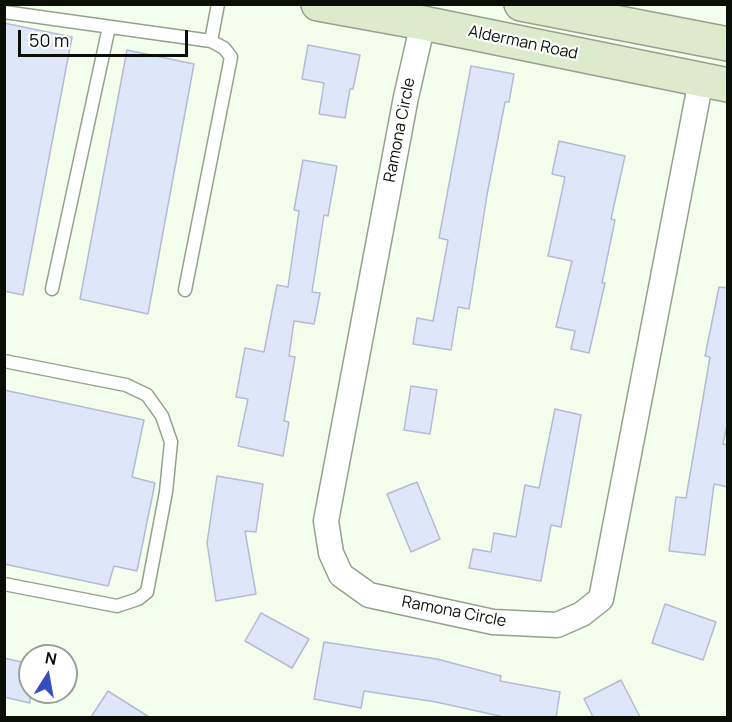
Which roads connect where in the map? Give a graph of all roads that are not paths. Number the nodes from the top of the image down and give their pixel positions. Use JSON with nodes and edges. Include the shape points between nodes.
{"nodes":[{"id":1,"x":218,"y":4,"type":"edge"},
{"id":2,"x":318,"y":4,"type":"edge"},
{"id":3,"x":521,"y":4,"type":"edge"},
{"id":4,"x":4,"y":12,"type":"edge"},
{"id":5,"x":424,"y":18,"type":"junction"},
{"id":6,"x":109,"y":27,"type":"junction"},
{"id":7,"x":211,"y":41,"type":"junction"},
{"id":8,"x":728,"y":44,"type":"edge"},
{"id":9,"x":714,"y":82,"type":"edge"},
{"id":10,"x":52,"y":289,"type":"dead end"},
{"id":11,"x":185,"y":291,"type":"dead end"},
{"id":12,"x":4,"y":361,"type":"edge"},
{"id":13,"x":4,"y":584,"type":"edge"}],
"edges":[{"from":1,"to":7,"type":"lane"},
{"from":2,"to":5,"type":"main road","name":"Alderman Road"},
{"from":3,"to":8,"type":"main road"},
{"from":4,"to":6,"type":"lane"},
{"from":5,"to":9,"type":"main road","name":"Alderman Road"},
{"from":5,"to":9,"type":"street","name":"Ramona Circle","via":[[326,521],[331,553],[342,575],[369,595],[493,622],[557,625],[582,615],[601,599]]},
{"from":6,"to":7,"type":"lane"},
{"from":6,"to":10,"type":"lane"},
{"from":7,"to":11,"type":"lane","via":[[231,57]]},
{"from":12,"to":13,"type":"lane","via":[[126,385],[147,395],[162,416],[171,442],[147,592],[117,606]]}]}
